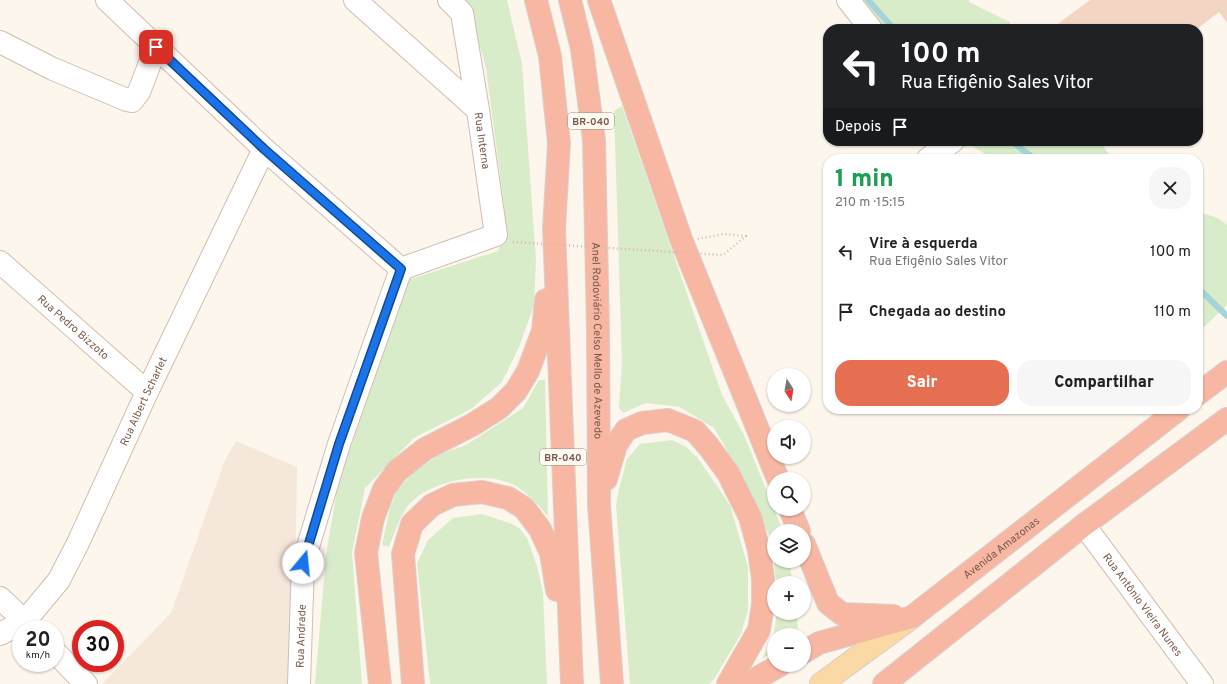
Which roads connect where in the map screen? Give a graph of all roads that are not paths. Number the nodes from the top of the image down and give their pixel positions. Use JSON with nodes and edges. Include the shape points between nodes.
{"nodes":[{"id":1,"x":107,"y":0,"type":"edge"},
{"id":2,"x":355,"y":0,"type":"edge"},
{"id":3,"x":449,"y":0,"type":"edge"},
{"id":4,"x":536,"y":0,"type":"edge"},
{"id":5,"x":570,"y":0,"type":"edge"},
{"id":6,"x":599,"y":0,"type":"edge"},
{"id":7,"x":848,"y":0,"type":"edge"},
{"id":8,"x":867,"y":24,"type":"edge"},
{"id":9,"x":0,"y":42,"type":"edge"},
{"id":10,"x":156,"y":47,"type":"junction"},
{"id":11,"x":478,"y":110,"type":"junction"},
{"id":12,"x":946,"y":146,"type":"edge"},
{"id":13,"x":264,"y":149,"type":"junction"},
{"id":14,"x":935,"y":154,"type":"edge"},
{"id":15,"x":554,"y":229,"type":"junction"},
{"id":16,"x":0,"y":262,"type":"edge"},
{"id":17,"x":401,"y":269,"type":"junction"},
{"id":18,"x":1226,"y":372,"type":"edge"},
{"id":19,"x":1203,"y":390,"type":"edge"},
{"id":20,"x":147,"y":392,"type":"junction"},
{"id":21,"x":1173,"y":414,"type":"edge"},
{"id":22,"x":1227,"y":419,"type":"edge"},
{"id":23,"x":775,"y":472,"type":"edge"},
{"id":24,"x":599,"y":505,"type":"junction"},
{"id":25,"x":1084,"y":525,"type":"junction"},
{"id":26,"x":811,"y":561,"type":"edge"},
{"id":27,"x":0,"y":598,"type":"edge"},
{"id":28,"x":912,"y":617,"type":"junction"},
{"id":29,"x":24,"y":620,"type":"edge"},
{"id":30,"x":32,"y":620,"type":"edge"},
{"id":31,"x":12,"y":630,"type":"edge"},
{"id":32,"x":0,"y":634,"type":"edge"},
{"id":33,"x":811,"y":648,"type":"edge"},
{"id":34,"x":64,"y":661,"type":"edge"},
{"id":35,"x":768,"y":672,"type":"edge"},
{"id":36,"x":86,"y":684,"type":"edge"},
{"id":37,"x":299,"y":684,"type":"edge"},
{"id":38,"x":380,"y":684,"type":"edge"},
{"id":39,"x":413,"y":684,"type":"edge"},
{"id":40,"x":572,"y":684,"type":"edge"},
{"id":41,"x":612,"y":684,"type":"edge"},
{"id":42,"x":728,"y":684,"type":"edge"},
{"id":43,"x":747,"y":684,"type":"edge"},
{"id":44,"x":821,"y":684,"type":"edge"},
{"id":45,"x":884,"y":684,"type":"edge"},
{"id":46,"x":1202,"y":684,"type":"edge"}],
"edges":[{"from":1,"to":10,"type":"street"},
{"from":2,"to":11,"type":"street","name":"Rua Interna"},
{"from":3,"to":11,"type":"street","via":[[462,13]]},
{"from":4,"to":15,"type":"highway","number":"BR-040","via":[[550,56],[559,143]]},
{"from":5,"to":24,"type":"highway","name":"Anel Rodoviário Celso Mello de Azevedo","number":"BR-040","via":[[582,49],[594,140]]},
{"from":6,"to":23,"type":"highway","via":[[681,239]]},
{"from":7,"to":8,"type":"street"},
{"from":9,"to":10,"type":"street","via":[[53,69],[132,101],[139,92]]},
{"from":10,"to":13,"type":"street"},
{"from":11,"to":17,"type":"street","name":"Rua Interna","via":[[496,235]]},
{"from":12,"to":14,"type":"street"},
{"from":13,"to":17,"type":"street"},
{"from":13,"to":20,"type":"street","name":"Rua Albert Scharlet"},
{"from":15,"to":38,"type":"highway","via":[[543,331],[528,371],[516,391],[499,408],[425,449],[396,471],[378,504],[366,553]]},
{"from":15,"to":40,"type":"highway","number":"BR-040"},
{"from":16,"to":20,"type":"street","name":"Rua Pedro Bizzoto"},
{"from":17,"to":37,"type":"street","name":"Rua Andrade","via":[[339,444],[303,563]]},
{"from":18,"to":19,"type":"highway"},
{"from":20,"to":30,"type":"street","name":"Rua Albert Scharlet","via":[[78,543],[59,580]]},
{"from":21,"to":28,"type":"highway","name":"Avenida Amazonas"},
{"from":22,"to":25,"type":"highway"},
{"from":24,"to":41,"type":"highway","name":"Anel Rodoviário Celso Mello de Azevedo","number":"BR-040"},
{"from":24,"to":42,"type":"highway","via":[[616,445],[626,430],[642,423],[668,420],[695,431],[728,473],[750,517],[759,550],[763,579],[759,630]]},
{"from":25,"to":45,"type":"highway"},
{"from":25,"to":46,"type":"street","name":"Rua Antônio Vieira Nunes"},
{"from":26,"to":28,"type":"highway","via":[[828,603],[842,614]]},
{"from":27,"to":29,"type":"street"},
{"from":28,"to":33,"type":"highway","via":[[819,643]]},
{"from":28,"to":44,"type":"main road","name":"Avenida Amazonas"},
{"from":31,"to":32,"type":"street","name":"Rua Albert Scharlet"},
{"from":34,"to":36,"type":"street"},
{"from":35,"to":43,"type":"highway"},
{"from":39,"to":40,"type":"highway","via":[[402,554],[412,524],[432,505],[446,498],[482,492],[508,498],[524,508],[540,529],[551,553]]}]}
